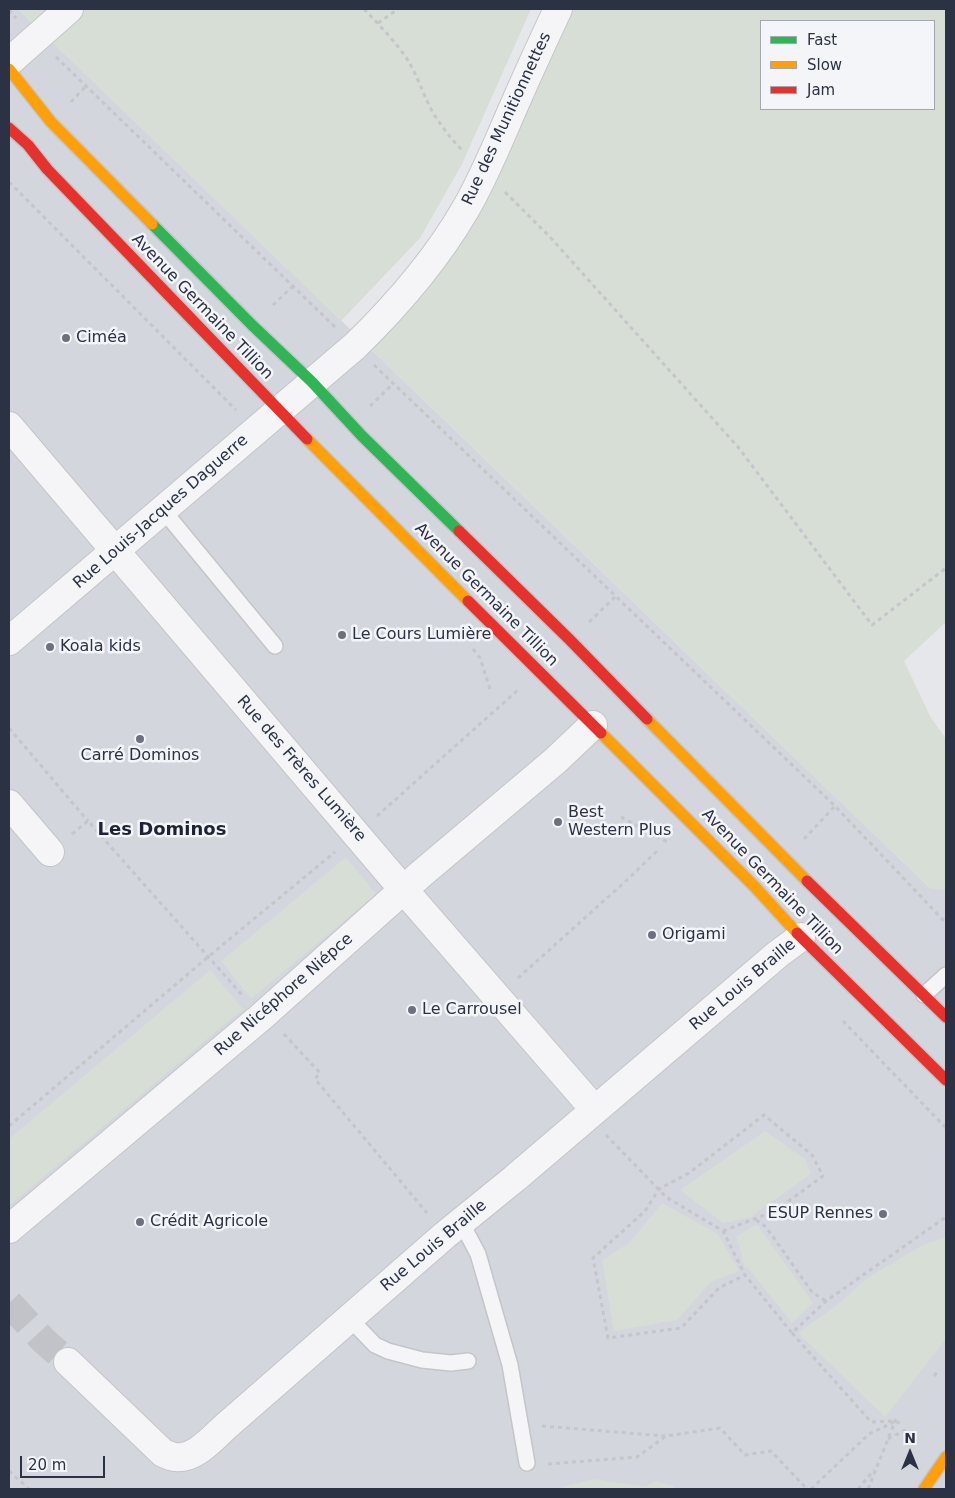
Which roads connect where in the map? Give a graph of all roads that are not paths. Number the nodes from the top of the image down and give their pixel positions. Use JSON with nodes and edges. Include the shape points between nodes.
{"nodes":[{"id":1,"x":69,"y":9,"type":"edge"},
{"id":2,"x":558,"y":9,"type":"edge"},
{"id":3,"x":9,"y":62,"type":"edge"},
{"id":4,"x":9,"y":69,"type":"edge"},
{"id":5,"x":9,"y":128,"type":"edge"},
{"id":6,"x":312,"y":382,"type":"junction"},
{"id":7,"x":280,"y":410,"type":"junction"},
{"id":8,"x":9,"y":426,"type":"edge"},
{"id":9,"x":163,"y":510,"type":"junction"},
{"id":10,"x":115,"y":552,"type":"junction"},
{"id":11,"x":9,"y":641,"type":"edge"},
{"id":12,"x":275,"y":646,"type":"dead end"},
{"id":13,"x":593,"y":725,"type":"junction"},
{"id":14,"x":9,"y":804,"type":"edge"},
{"id":15,"x":50,"y":852,"type":"road end"},
{"id":16,"x":404,"y":890,"type":"junction"},
{"id":17,"x":800,"y":937,"type":"junction"},
{"id":18,"x":946,"y":975,"type":"edge"},
{"id":19,"x":924,"y":995,"type":"junction"},
{"id":20,"x":946,"y":1017,"type":"edge"},
{"id":21,"x":946,"y":1080,"type":"edge"},
{"id":22,"x":592,"y":1113,"type":"junction"},
{"id":23,"x":461,"y":1222,"type":"junction"},
{"id":24,"x":9,"y":1229,"type":"edge"},
{"id":25,"x":350,"y":1318,"type":"junction"},
{"id":26,"x":468,"y":1361,"type":"dead end"},
{"id":27,"x":68,"y":1362,"type":"tunnel mouth"},
{"id":28,"x":946,"y":1457,"type":"edge"},
{"id":29,"x":527,"y":1463,"type":"road end"},
{"id":30,"x":924,"y":1489,"type":"edge"}],
"edges":[{"from":1,"to":3,"type":"street"},
{"from":2,"to":6,"type":"street","name":"Rue des Munitionnettes","via":[[492,159],[465,211],[425,270],[380,322]]},
{"from":4,"to":6,"type":"street","name":"Avenue Germaine Tillion","via":[[52,122]]},
{"from":5,"to":7,"type":"street","name":"Avenue Germaine Tillion"},
{"from":6,"to":7,"type":"street","name":"Rue Louis-Jacques Daguerre"},
{"from":6,"to":19,"type":"street","name":"Avenue Germaine Tillion","via":[[362,436]]},
{"from":7,"to":9,"type":"street","name":"Rue Louis-Jacques Daguerre"},
{"from":7,"to":13,"type":"street","name":"Avenue Germaine Tillion"},
{"from":8,"to":10,"type":"street","name":"Rue des Frères Lumière"},
{"from":9,"to":10,"type":"street","name":"Rue Louis-Jacques Daguerre"},
{"from":9,"to":12,"type":"lane"},
{"from":10,"to":11,"type":"street","name":"Rue Louis-Jacques Daguerre"},
{"from":10,"to":16,"type":"street","name":"Rue des Frères Lumière"},
{"from":13,"to":16,"type":"street","name":"Rue Nicéphore Niépce"},
{"from":13,"to":17,"type":"street","name":"Avenue Germaine Tillion","via":[[755,887]]},
{"from":14,"to":15,"type":"street"},
{"from":16,"to":22,"type":"street","name":"Rue des Frères Lumière"},
{"from":16,"to":24,"type":"street","name":"Rue Nicéphore Niépce","via":[[253,1008]]},
{"from":17,"to":21,"type":"street","name":"Avenue Germaine Tillion"},
{"from":17,"to":22,"type":"street","name":"Rue Louis Braille"},
{"from":18,"to":19,"type":"lane"},
{"from":19,"to":20,"type":"street","name":"Avenue Germaine Tillion"},
{"from":22,"to":23,"type":"street","name":"Rue Louis Braille"},
{"from":23,"to":25,"type":"street","name":"Rue Louis Braille"},
{"from":23,"to":29,"type":"lane","via":[[478,1254],[510,1364]]},
{"from":25,"to":26,"type":"lane","via":[[375,1345],[388,1351],[422,1360]]},
{"from":25,"to":27,"type":"street","name":"Rue Louis Braille","via":[[225,1427],[193,1453],[183,1457],[163,1453]]},
{"from":28,"to":30,"type":"street"}]}
